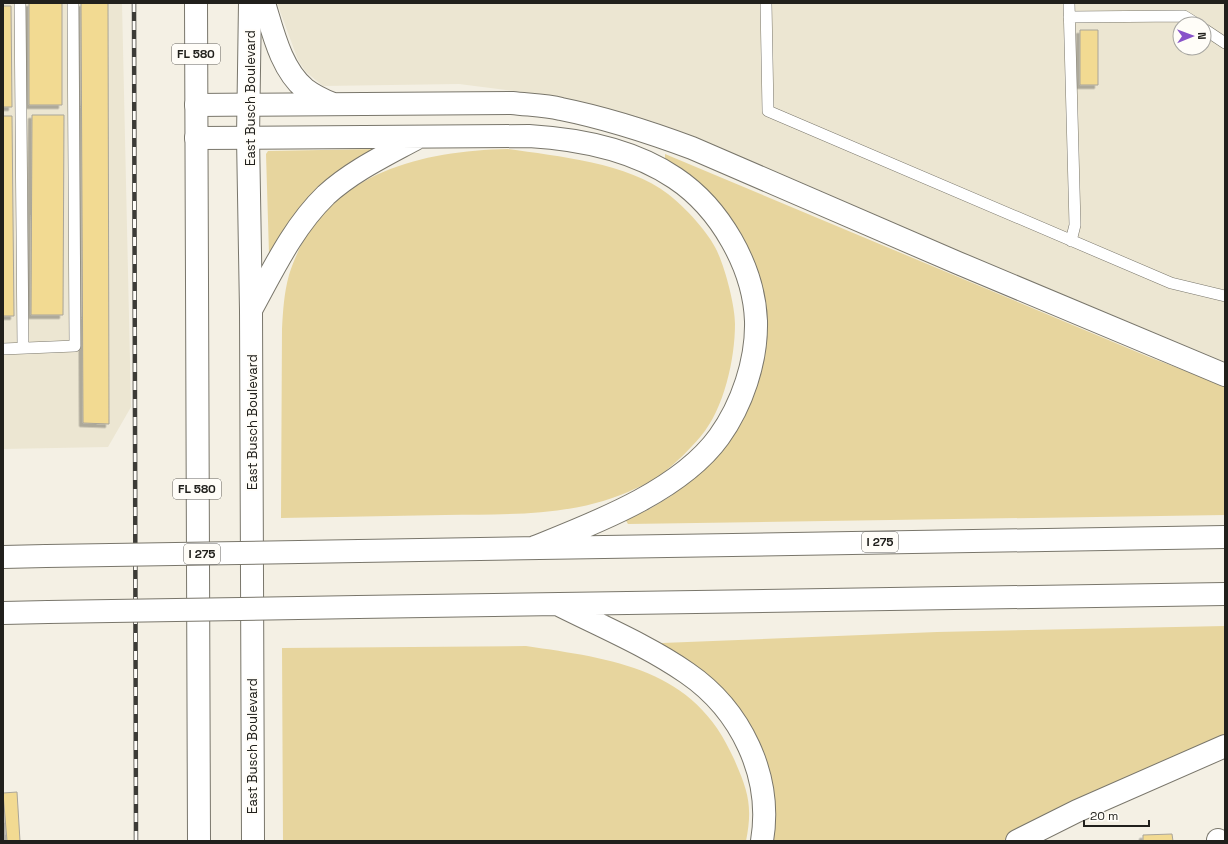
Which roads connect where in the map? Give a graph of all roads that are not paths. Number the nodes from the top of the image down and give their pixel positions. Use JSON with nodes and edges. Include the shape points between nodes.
{"nodes":[{"id":1,"x":20,"y":3,"type":"edge"},
{"id":2,"x":73,"y":3,"type":"edge"},
{"id":3,"x":196,"y":3,"type":"edge"},
{"id":4,"x":250,"y":3,"type":"edge"},
{"id":5,"x":264,"y":3,"type":"edge"},
{"id":6,"x":766,"y":3,"type":"edge"},
{"id":7,"x":1069,"y":3,"type":"edge"},
{"id":8,"x":1172,"y":16,"type":"edge"},
{"id":9,"x":1069,"y":17,"type":"junction"},
{"id":10,"x":1212,"y":34,"type":"edge"},
{"id":11,"x":1225,"y":43,"type":"edge"},
{"id":12,"x":196,"y":105,"type":"junction"},
{"id":13,"x":249,"y":105,"type":"junction"},
{"id":14,"x":336,"y":105,"type":"junction"},
{"id":15,"x":248,"y":137,"type":"junction"},
{"id":16,"x":420,"y":137,"type":"junction"},
{"id":17,"x":196,"y":138,"type":"junction"},
{"id":18,"x":1071,"y":241,"type":"junction"},
{"id":19,"x":1225,"y":296,"type":"edge"},
{"id":20,"x":251,"y":310,"type":"junction"},
{"id":21,"x":22,"y":348,"type":"junction"},
{"id":22,"x":3,"y":349,"type":"edge"},
{"id":23,"x":1225,"y":375,"type":"edge"},
{"id":24,"x":1225,"y":537,"type":"edge"},
{"id":25,"x":535,"y":547,"type":"junction"},
{"id":26,"x":3,"y":557,"type":"edge"},
{"id":27,"x":1225,"y":594,"type":"edge"},
{"id":28,"x":558,"y":605,"type":"junction"},
{"id":29,"x":3,"y":613,"type":"edge"},
{"id":30,"x":1225,"y":746,"type":"edge"},
{"id":31,"x":199,"y":841,"type":"edge"},
{"id":32,"x":253,"y":841,"type":"edge"},
{"id":33,"x":762,"y":841,"type":"edge"},
{"id":34,"x":1017,"y":841,"type":"edge"}],
"edges":[{"from":1,"to":21,"type":"lane"},
{"from":2,"to":21,"type":"lane","via":[[74,346]]},
{"from":3,"to":12,"type":"main road","number":"FL 580"},
{"from":4,"to":13,"type":"main road","name":"East Busch Boulevard"},
{"from":5,"to":14,"type":"main road","via":[[286,65],[305,89]]},
{"from":6,"to":18,"type":"lane","via":[[768,111]]},
{"from":7,"to":9,"type":"lane"},
{"from":8,"to":9,"type":"lane"},
{"from":9,"to":18,"type":"lane","via":[[1075,225]]},
{"from":10,"to":11,"type":"lane"},
{"from":12,"to":13,"type":"main road"},
{"from":12,"to":17,"type":"main road","number":"FL 580"},
{"from":13,"to":14,"type":"main road"},
{"from":13,"to":15,"type":"main road","name":"East Busch Boulevard"},
{"from":14,"to":23,"type":"main road","via":[[512,103],[559,108],[649,132]]},
{"from":15,"to":16,"type":"main road"},
{"from":15,"to":17,"type":"main road"},
{"from":15,"to":20,"type":"main road","name":"East Busch Boulevard"},
{"from":16,"to":20,"type":"main road","via":[[358,171],[327,194],[305,218],[287,244]]},
{"from":16,"to":25,"type":"main road","via":[[564,138],[620,152],[662,169],[704,202],[730,238],[752,291],[756,321],[748,376],[740,398],[719,438],[678,476],[654,493]]},
{"from":17,"to":31,"type":"main road","number":"FL 580"},
{"from":18,"to":19,"type":"lane","via":[[1171,283]]},
{"from":20,"to":32,"type":"main road","name":"East Busch Boulevard"},
{"from":21,"to":22,"type":"lane"},
{"from":24,"to":25,"type":"main road","number":"I 275"},
{"from":25,"to":26,"type":"main road","number":"I 275","bridge":true},
{"from":27,"to":28,"type":"main road"},
{"from":28,"to":29,"type":"main road","bridge":true},
{"from":28,"to":33,"type":"main road","via":[[688,674],[727,712],[742,733],[760,776],[765,801]]},
{"from":30,"to":34,"type":"main road"}]}
